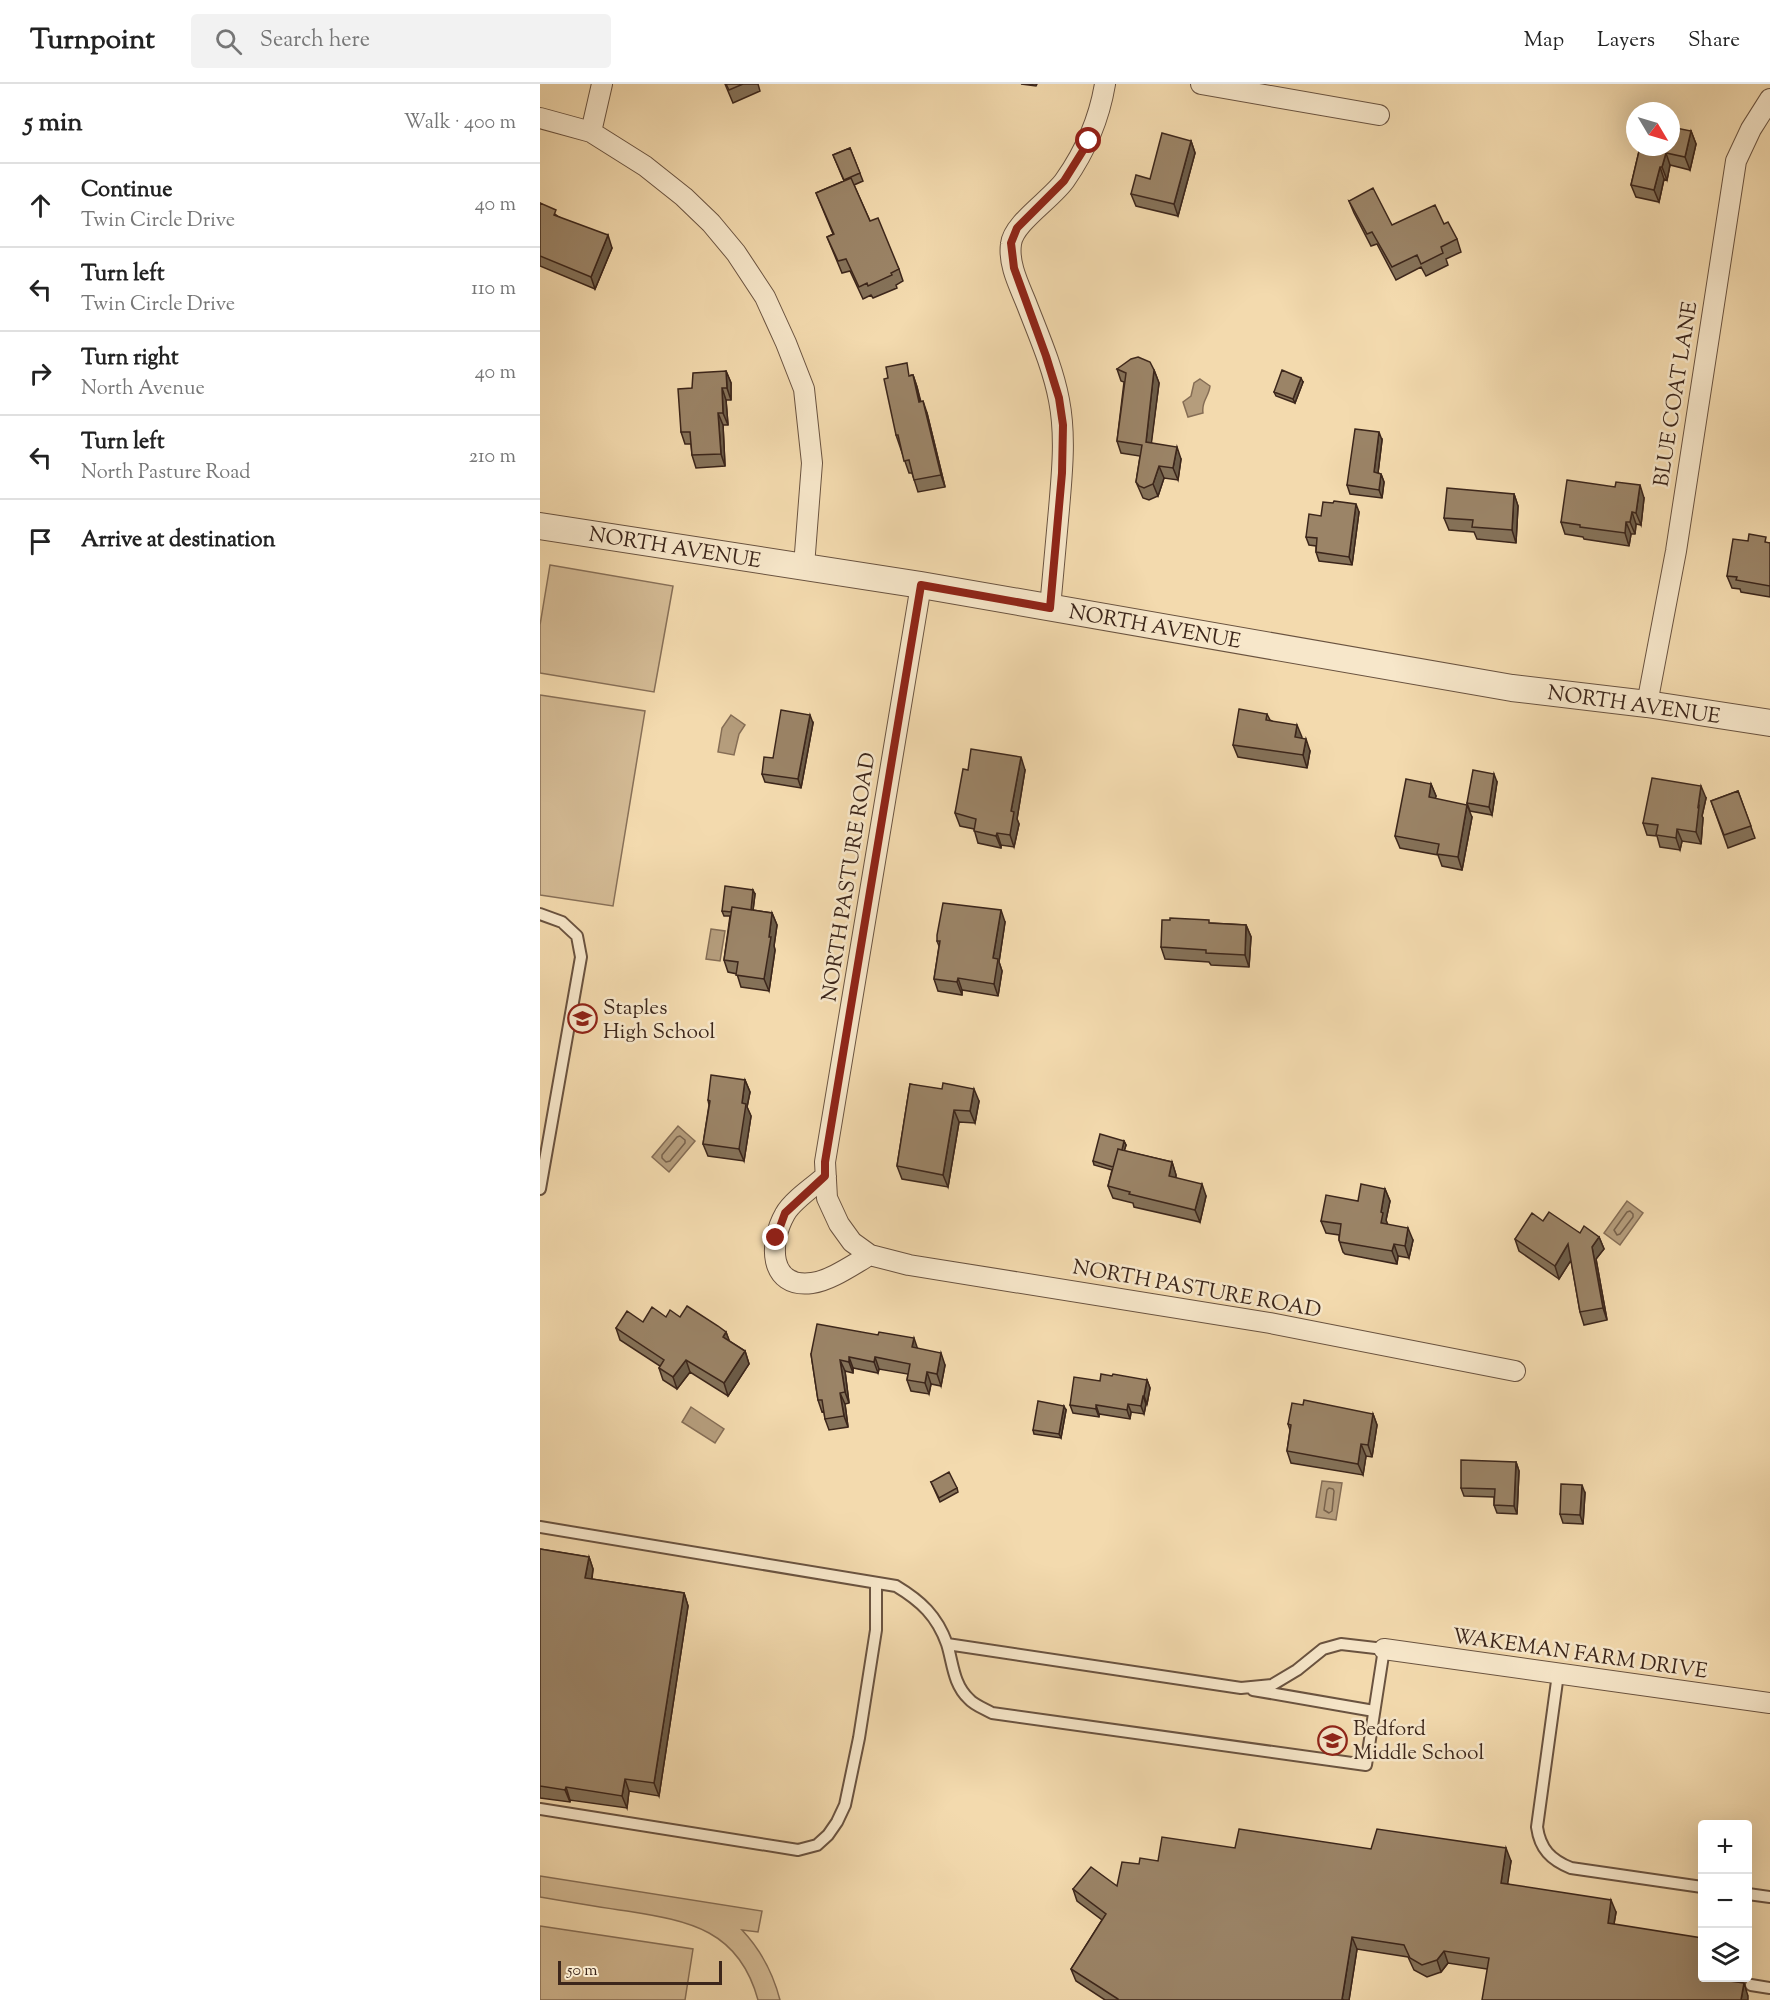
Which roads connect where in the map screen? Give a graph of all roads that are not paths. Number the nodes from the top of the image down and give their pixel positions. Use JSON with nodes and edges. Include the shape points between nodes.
{"nodes":[{"id":1,"x":602,"y":84,"type":"edge"},
{"id":2,"x":1105,"y":84,"type":"edge"},
{"id":3,"x":1201,"y":84,"type":"edge"},
{"id":4,"x":1770,"y":99,"type":"edge"},
{"id":5,"x":1379,"y":114,"type":"dead end"},
{"id":6,"x":540,"y":118,"type":"edge"},
{"id":7,"x":591,"y":132,"type":"junction"},
{"id":8,"x":540,"y":526,"type":"edge"},
{"id":9,"x":804,"y":566,"type":"junction"},
{"id":10,"x":921,"y":585,"type":"junction"},
{"id":11,"x":1050,"y":608,"type":"junction"},
{"id":12,"x":1647,"y":704,"type":"junction"},
{"id":13,"x":1770,"y":723,"type":"edge"},
{"id":14,"x":540,"y":914,"type":"edge"},
{"id":15,"x":825,"y":1176,"type":"junction"},
{"id":16,"x":540,"y":1189,"type":"edge"},
{"id":17,"x":870,"y":1255,"type":"junction"},
{"id":18,"x":1515,"y":1371,"type":"dead end"},
{"id":19,"x":540,"y":1527,"type":"edge"},
{"id":20,"x":876,"y":1582,"type":"junction"},
{"id":21,"x":946,"y":1644,"type":"junction"},
{"id":22,"x":1384,"y":1650,"type":"junction"},
{"id":23,"x":1558,"y":1674,"type":"junction"},
{"id":24,"x":1241,"y":1688,"type":"junction"},
{"id":25,"x":1770,"y":1703,"type":"edge"},
{"id":26,"x":1374,"y":1711,"type":"junction"},
{"id":27,"x":540,"y":1809,"type":"edge"},
{"id":28,"x":1698,"y":1886,"type":"edge"},
{"id":29,"x":1752,"y":1895,"type":"edge"},
{"id":30,"x":1770,"y":1897,"type":"edge"},
{"id":31,"x":1750,"y":1985,"type":"dead end"},
{"id":32,"x":1770,"y":1988,"type":"edge"}],
"edges":[{"from":1,"to":7,"type":"street"},
{"from":2,"to":11,"type":"street","via":[[1089,141],[1064,181],[1017,228],[1011,243],[1014,268],[1046,356],[1063,425]]},
{"from":3,"to":5,"type":"street"},
{"from":4,"to":12,"type":"street","name":"BLUE COAT LANE","via":[[1736,161],[1676,551]]},
{"from":6,"to":7,"type":"street"},
{"from":7,"to":9,"type":"street","via":[[645,166],[684,197],[736,253],[765,297],[804,389],[812,463]]},
{"from":8,"to":9,"type":"street","name":"NORTH AVENUE"},
{"from":9,"to":10,"type":"street","name":"NORTH AVENUE"},
{"from":10,"to":11,"type":"street","name":"NORTH AVENUE"},
{"from":10,"to":15,"type":"street","name":"NORTH PASTURE ROAD"},
{"from":11,"to":12,"type":"street","name":"NORTH AVENUE","via":[[1512,688]]},
{"from":12,"to":13,"type":"street","name":"NORTH AVENUE"},
{"from":14,"to":16,"type":"lane","via":[[562,922],[577,936],[581,957]]},
{"from":15,"to":17,"type":"street","name":"NORTH PASTURE ROAD","via":[[827,1198],[839,1224],[852,1242]]},
{"from":15,"to":17,"type":"street","via":[[785,1213],[776,1238],[774,1260],[780,1273],[792,1281],[813,1283]]},
{"from":17,"to":18,"type":"street","name":"NORTH PASTURE ROAD","via":[[909,1265],[1270,1323]]},
{"from":19,"to":20,"type":"lane"},
{"from":20,"to":21,"type":"lane","via":[[897,1586],[917,1598],[932,1615]]},
{"from":20,"to":27,"type":"lane","via":[[876,1630],[845,1805],[828,1835],[817,1845],[798,1850]]},
{"from":21,"to":24,"type":"lane"},
{"from":21,"to":26,"type":"lane","via":[[954,1677],[969,1699],[992,1713],[1366,1766]]},
{"from":22,"to":23,"type":"street","name":"WAKEMAN FARM DRIVE"},
{"from":22,"to":24,"type":"lane","via":[[1341,1644],[1323,1649],[1272,1684]]},
{"from":22,"to":26,"type":"lane"},
{"from":23,"to":25,"type":"street","name":"WAKEMAN FARM DRIVE"},
{"from":23,"to":28,"type":"lane","via":[[1537,1827],[1542,1846],[1553,1859],[1571,1868]]},
{"from":24,"to":26,"type":"lane"},
{"from":29,"to":30,"type":"lane"},
{"from":31,"to":32,"type":"lane"}]}
